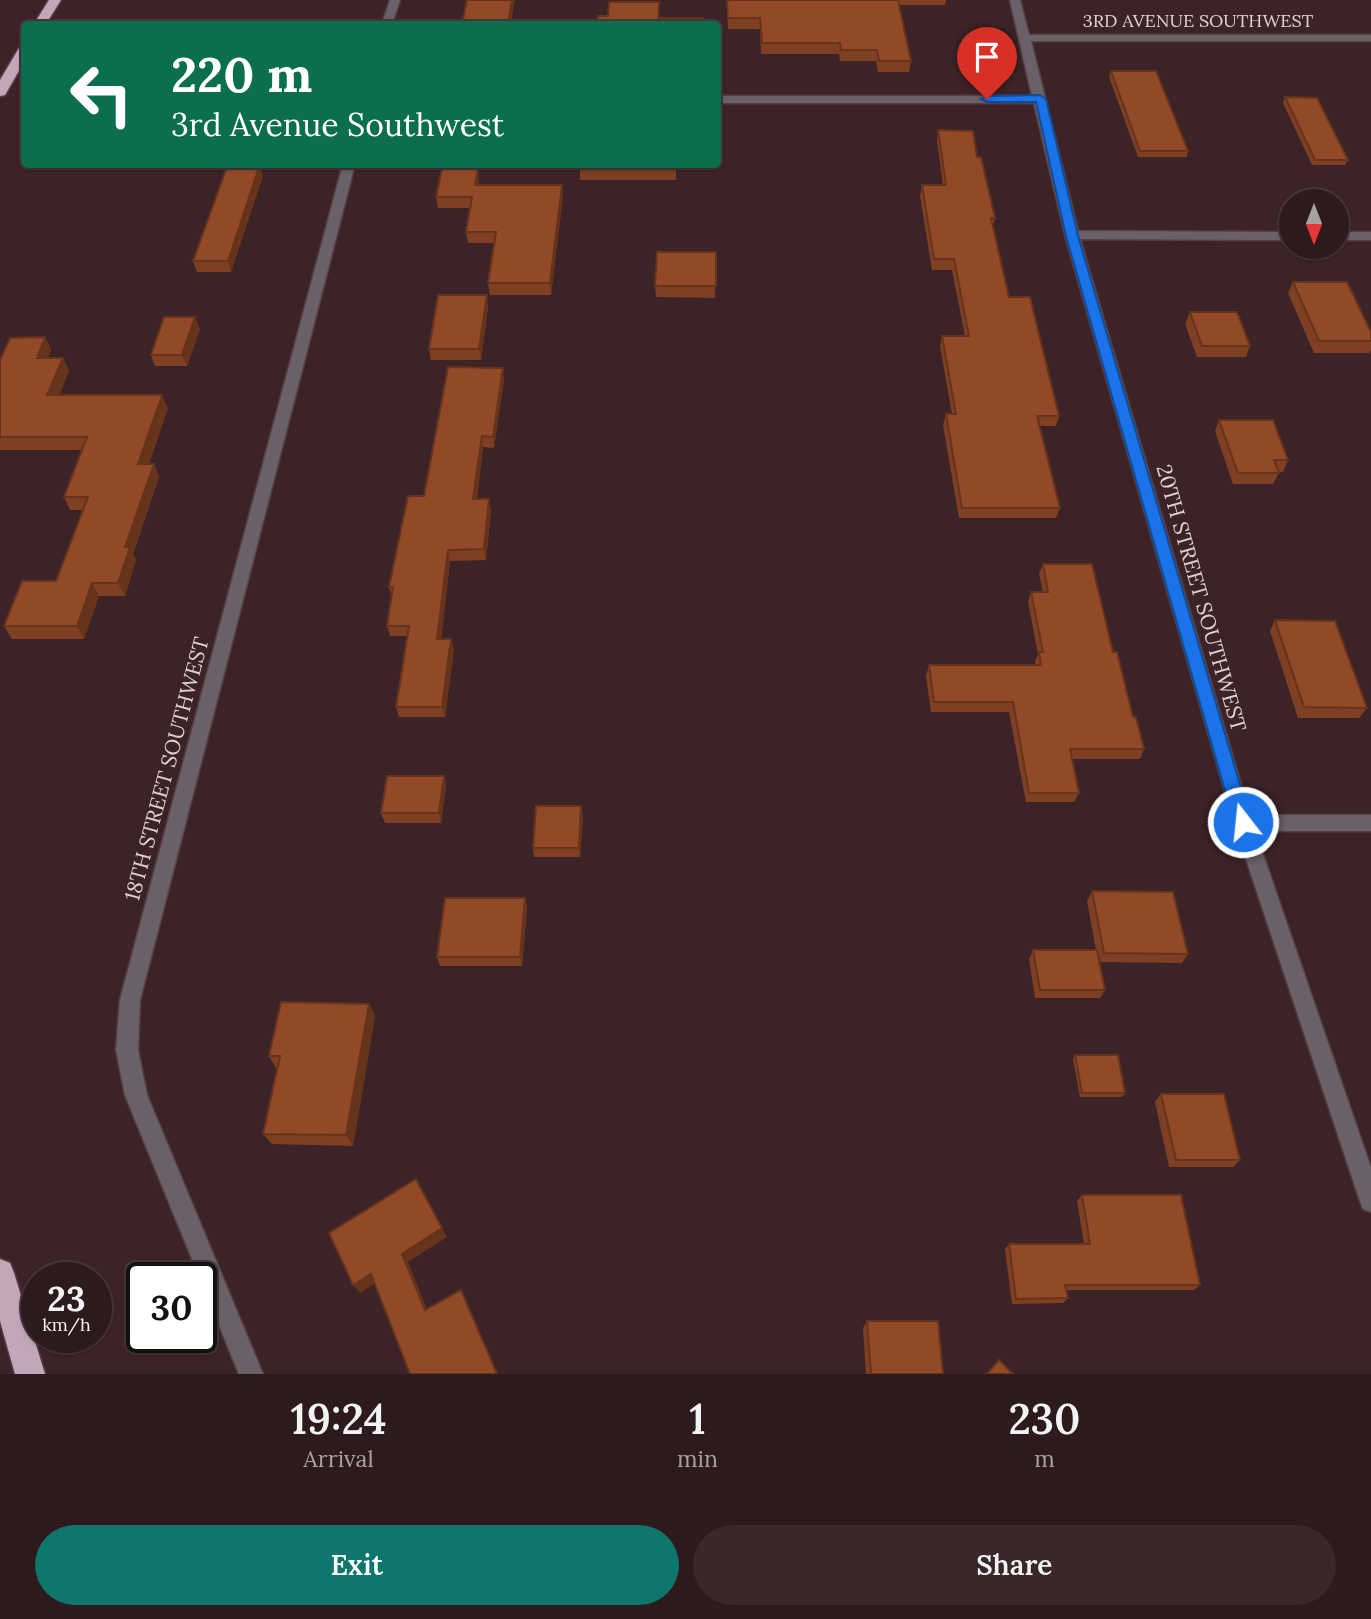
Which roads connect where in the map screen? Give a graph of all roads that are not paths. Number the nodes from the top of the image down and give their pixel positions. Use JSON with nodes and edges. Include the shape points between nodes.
{"nodes":[{"id":1,"x":55,"y":0,"type":"edge"},
{"id":2,"x":394,"y":0,"type":"edge"},
{"id":3,"x":1015,"y":0,"type":"edge"},
{"id":4,"x":42,"y":21,"type":"edge"},
{"id":5,"x":388,"y":21,"type":"edge"},
{"id":6,"x":1025,"y":38,"type":"junction"},
{"id":7,"x":1371,"y":38,"type":"edge"},
{"id":8,"x":21,"y":56,"type":"edge"},
{"id":9,"x":0,"y":92,"type":"edge"},
{"id":10,"x":1040,"y":99,"type":"junction"},
{"id":11,"x":721,"y":100,"type":"edge"},
{"id":12,"x":348,"y":168,"type":"edge"},
{"id":13,"x":1072,"y":236,"type":"junction"},
{"id":14,"x":1279,"y":236,"type":"edge"},
{"id":15,"x":1349,"y":236,"type":"edge"},
{"id":16,"x":1371,"y":236,"type":"edge"},
{"id":17,"x":1243,"y":822,"type":"junction"},
{"id":18,"x":1371,"y":823,"type":"edge"},
{"id":19,"x":1371,"y":1200,"type":"edge"},
{"id":20,"x":0,"y":1273,"type":"edge"},
{"id":21,"x":30,"y":1374,"type":"edge"},
{"id":22,"x":251,"y":1374,"type":"edge"}],
"edges":[{"from":1,"to":4,"type":"highway"},
{"from":2,"to":5,"type":"street"},
{"from":3,"to":6,"type":"street","name":"20TH STREET SOUTHWEST"},
{"from":6,"to":7,"type":"street","name":"3RD AVENUE SOUTHWEST"},
{"from":6,"to":10,"type":"street","name":"20TH STREET SOUTHWEST"},
{"from":8,"to":9,"type":"highway"},
{"from":10,"to":11,"type":"street"},
{"from":10,"to":13,"type":"street","name":"20TH STREET SOUTHWEST"},
{"from":12,"to":22,"type":"street","name":"18TH STREET SOUTHWEST","via":[[130,1000],[127,1050],[136,1095]]},
{"from":13,"to":14,"type":"street"},
{"from":13,"to":17,"type":"street","name":"20TH STREET SOUTHWEST"},
{"from":15,"to":16,"type":"street"},
{"from":17,"to":18,"type":"street"},
{"from":17,"to":19,"type":"street","name":"20TH STREET SOUTHWEST"},
{"from":20,"to":21,"type":"highway"}]}
